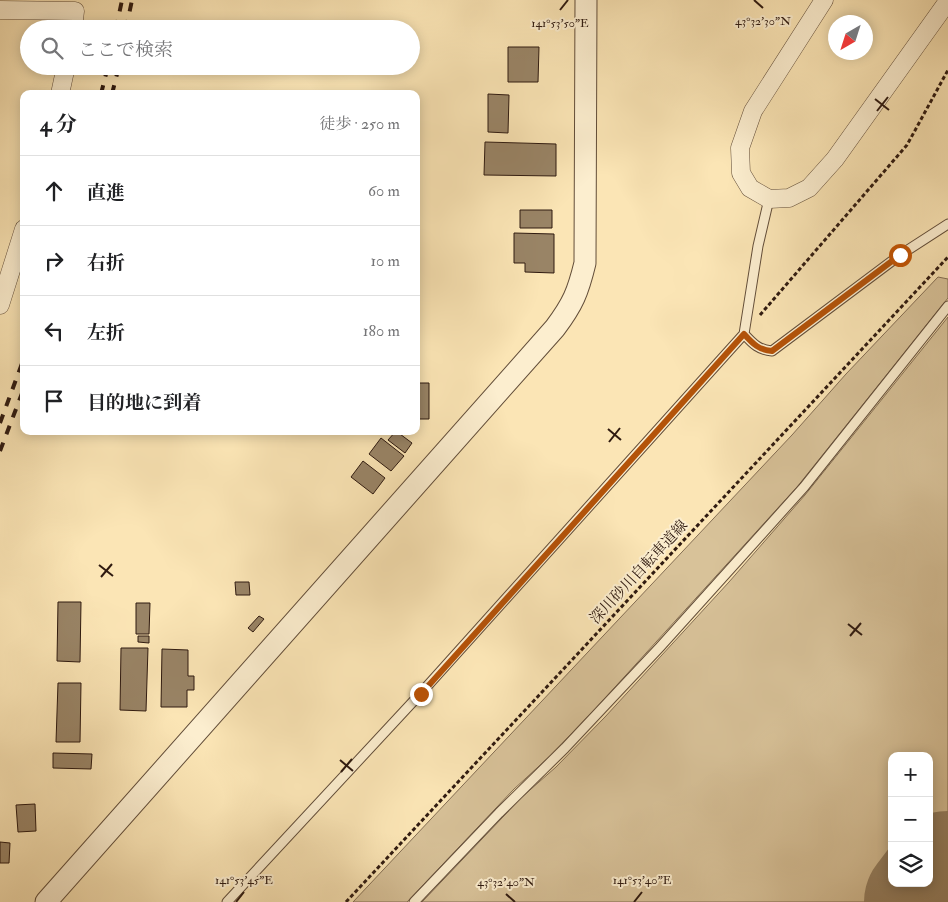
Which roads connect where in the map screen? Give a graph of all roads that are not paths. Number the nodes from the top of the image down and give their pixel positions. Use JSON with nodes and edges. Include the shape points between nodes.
{"nodes":[{"id":1,"x":586,"y":0,"type":"edge"},
{"id":2,"x":824,"y":0,"type":"edge"},
{"id":3,"x":948,"y":1,"type":"edge"},
{"id":4,"x":0,"y":10,"type":"edge"},
{"id":5,"x":74,"y":20,"type":"edge"},
{"id":6,"x":64,"y":75,"type":"edge"},
{"id":7,"x":61,"y":90,"type":"edge"},
{"id":8,"x":769,"y":199,"type":"junction"},
{"id":9,"x":948,"y":224,"type":"edge"},
{"id":10,"x":20,"y":242,"type":"edge"},
{"id":11,"x":0,"y":305,"type":"edge"},
{"id":12,"x":948,"y":306,"type":"edge"},
{"id":13,"x":744,"y":334,"type":"junction"},
{"id":14,"x":46,"y":902,"type":"edge"},
{"id":15,"x":226,"y":902,"type":"edge"},
{"id":16,"x":414,"y":902,"type":"edge"}],
"edges":[{"from":1,"to":14,"type":"street","via":[[585,263],[578,291],[568,312]]},
{"from":2,"to":8,"type":"street","via":[[753,111],[740,148],[741,173],[750,188]]},
{"from":3,"to":8,"type":"street","via":[[835,159],[809,188],[789,198]]},
{"from":4,"to":5,"type":"street","via":[[75,11]]},
{"from":6,"to":7,"type":"street"},
{"from":8,"to":13,"type":"lane"},
{"from":9,"to":13,"type":"lane","via":[[900,255],[772,351],[762,350]]},
{"from":10,"to":11,"type":"street"},
{"from":12,"to":16,"type":"lane","via":[[804,487],[592,719],[498,812]]},
{"from":13,"to":15,"type":"lane","via":[[421,694]]}]}
